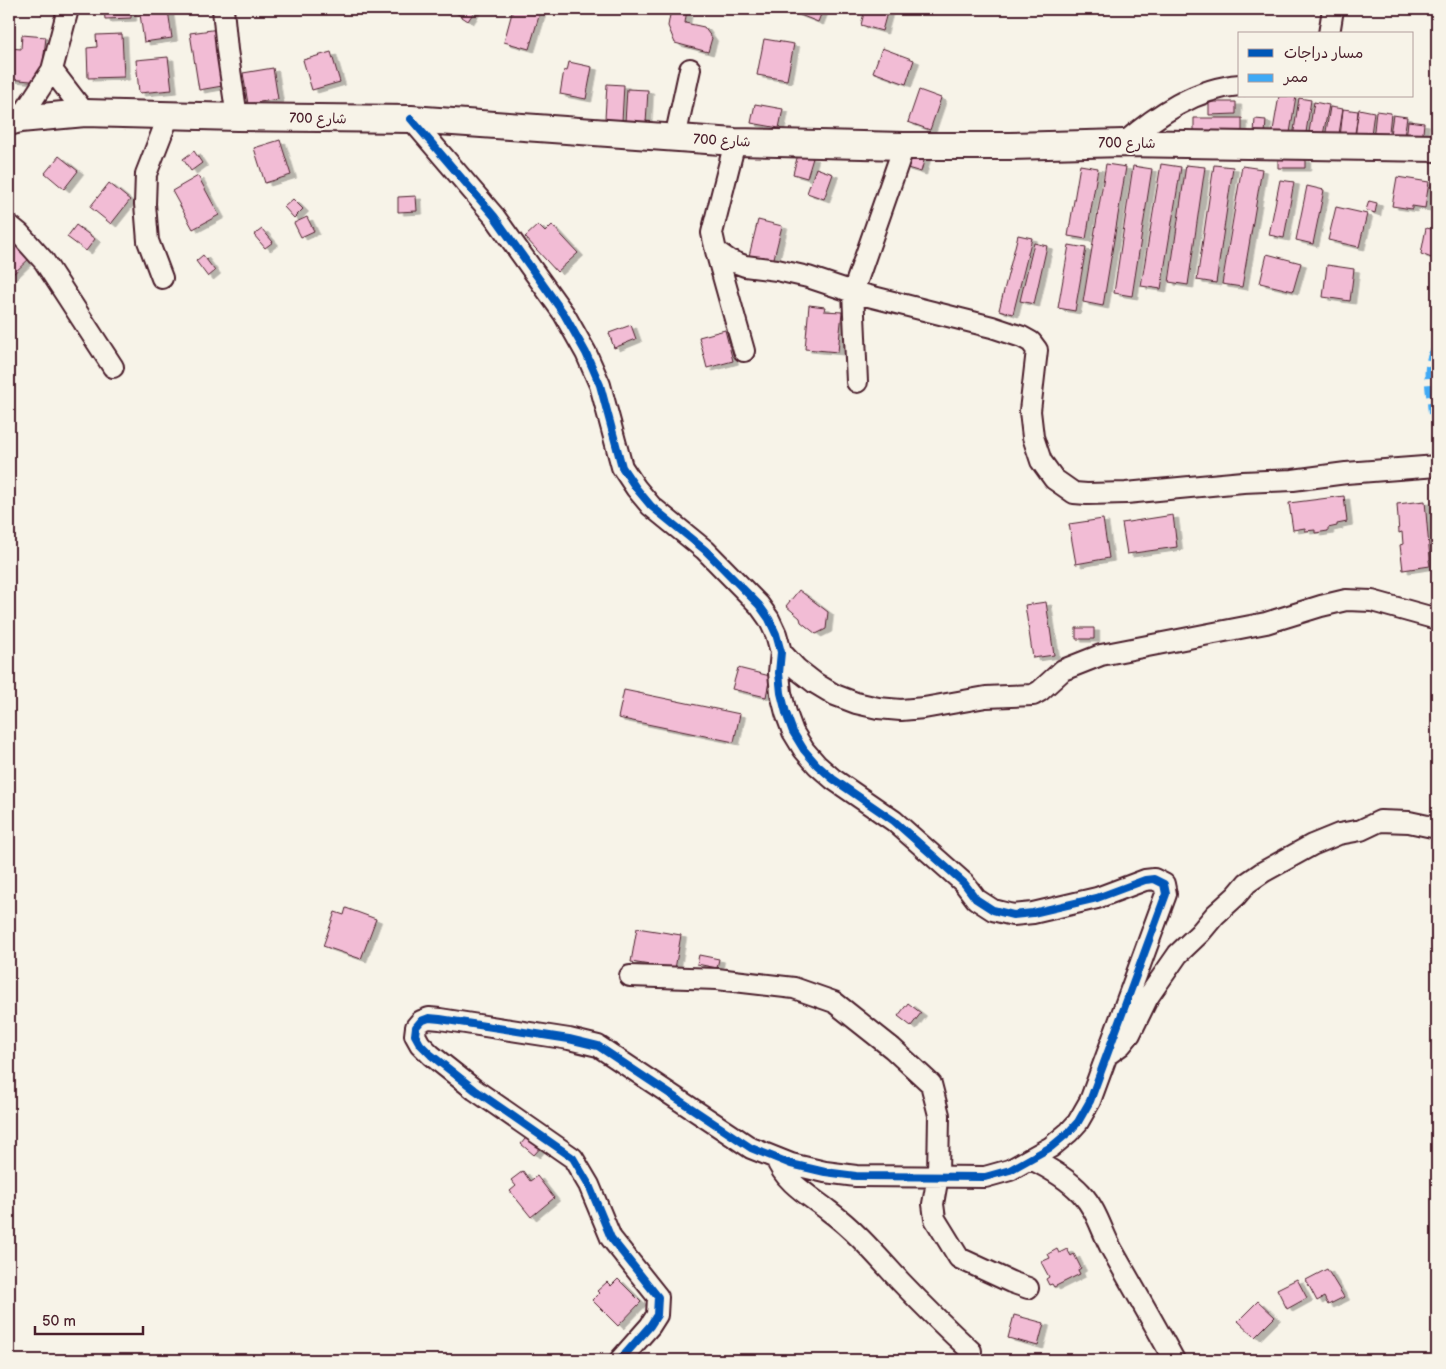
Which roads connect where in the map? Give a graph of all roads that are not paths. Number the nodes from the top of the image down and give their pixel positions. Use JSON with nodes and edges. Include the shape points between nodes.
{"nodes":[{"id":1,"x":68,"y":9,"type":"edge"},
{"id":2,"x":224,"y":9,"type":"edge"},
{"id":3,"x":1333,"y":9,"type":"edge"},
{"id":4,"x":1329,"y":32,"type":"edge"},
{"id":5,"x":690,"y":68,"type":"dead end"},
{"id":6,"x":52,"y":70,"type":"junction"},
{"id":7,"x":1238,"y":85,"type":"edge"},
{"id":8,"x":85,"y":113,"type":"junction"},
{"id":9,"x":169,"y":115,"type":"junction"},
{"id":10,"x":237,"y":117,"type":"junction"},
{"id":11,"x":411,"y":119,"type":"junction"},
{"id":12,"x":15,"y":121,"type":"edge"},
{"id":13,"x":675,"y":138,"type":"junction"},
{"id":14,"x":735,"y":142,"type":"junction"},
{"id":15,"x":1124,"y":143,"type":"junction"},
{"id":16,"x":904,"y":146,"type":"junction"},
{"id":17,"x":1437,"y":148,"type":"edge"},
{"id":18,"x":9,"y":225,"type":"edge"},
{"id":19,"x":716,"y":251,"type":"junction"},
{"id":20,"x":162,"y":278,"type":"dead end"},
{"id":21,"x":853,"y":292,"type":"junction"},
{"id":22,"x":744,"y":351,"type":"dead end"},
{"id":23,"x":113,"y":367,"type":"dead end"},
{"id":24,"x":857,"y":382,"type":"dead end"},
{"id":25,"x":1437,"y":466,"type":"edge"},
{"id":26,"x":1437,"y":619,"type":"edge"},
{"id":27,"x":782,"y":652,"type":"junction"},
{"id":28,"x":1437,"y":828,"type":"edge"},
{"id":29,"x":630,"y":976,"type":"dead end"},
{"id":30,"x":1106,"y":1056,"type":"junction"},
{"id":31,"x":776,"y":1158,"type":"junction"},
{"id":32,"x":1031,"y":1159,"type":"junction"},
{"id":33,"x":938,"y":1176,"type":"junction"},
{"id":34,"x":1028,"y":1288,"type":"dead end"},
{"id":35,"x":971,"y":1351,"type":"dead end"},
{"id":36,"x":620,"y":1360,"type":"edge"},
{"id":37,"x":1174,"y":1360,"type":"edge"}],
"edges":[{"from":1,"to":6,"type":"street"},
{"from":2,"to":10,"type":"street"},
{"from":3,"to":4,"type":"street"},
{"from":5,"to":13,"type":"street"},
{"from":6,"to":8,"type":"street"},
{"from":6,"to":12,"type":"street"},
{"from":7,"to":15,"type":"street","via":[[1223,86],[1195,96],[1152,120]]},
{"from":8,"to":9,"type":"main road","name":"شارع 700"},
{"from":8,"to":12,"type":"main road","name":"شارع 700"},
{"from":9,"to":10,"type":"main road","name":"شارع 700"},
{"from":9,"to":20,"type":"street","via":[[146,174],[148,241]]},
{"from":10,"to":11,"type":"main road","name":"شارع 700"},
{"from":11,"to":13,"type":"main road","name":"شارع 700"},
{"from":11,"to":27,"type":"street","via":[[494,216],[564,314],[600,384],[622,467],[636,488],[651,506],[705,550],[759,606],[776,634]]},
{"from":13,"to":14,"type":"main road","name":"شارع 700"},
{"from":14,"to":16,"type":"main road","name":"شارع 700"},
{"from":14,"to":19,"type":"street","via":[[712,233]]},
{"from":15,"to":16,"type":"main road","name":"شارع 700"},
{"from":15,"to":17,"type":"main road","name":"شارع 700"},
{"from":16,"to":21,"type":"street"},
{"from":18,"to":23,"type":"street","via":[[44,261]]},
{"from":19,"to":21,"type":"street","via":[[745,266],[808,277]]},
{"from":19,"to":22,"type":"street"},
{"from":21,"to":24,"type":"street"},
{"from":21,"to":25,"type":"street","via":[[992,328],[1022,337],[1035,346],[1030,411],[1033,437],[1042,461],[1054,479],[1074,493],[1126,493]]},
{"from":26,"to":27,"type":"street","via":[[1372,601],[1346,600],[1266,623],[1101,655],[1063,670],[1033,695],[986,697],[901,710],[856,703],[835,695],[797,669]]},
{"from":27,"to":30,"type":"street","via":[[781,693],[791,726],[804,750],[833,779],[894,821],[964,883],[976,899],[993,910],[1013,915],[1033,913],[1096,898],[1145,880],[1154,879],[1164,884],[1164,904]]},
{"from":28,"to":30,"type":"street","via":[[1409,822],[1380,821],[1312,845],[1247,883],[1178,954],[1148,997],[1130,1034],[1121,1046]]},
{"from":29,"to":33,"type":"street","via":[[717,979],[794,988],[834,1002],[931,1084],[939,1115]]},
{"from":30,"to":32,"type":"street","via":[[1090,1101],[1078,1122],[1051,1147]]},
{"from":31,"to":33,"type":"street","via":[[825,1172],[856,1176]]},
{"from":31,"to":35,"type":"street","via":[[790,1181],[840,1218]]},
{"from":31,"to":36,"type":"street","via":[[752,1148],[598,1046],[440,1019],[421,1021],[416,1027],[415,1035],[431,1055],[573,1158],[589,1185],[611,1238],[658,1297],[657,1315]]},
{"from":32,"to":33,"type":"street","via":[[1010,1170],[984,1177]]},
{"from":32,"to":37,"type":"street","via":[[1071,1184],[1093,1207],[1111,1248]]},
{"from":33,"to":34,"type":"street","via":[[933,1204],[936,1219],[959,1258]]}]}
